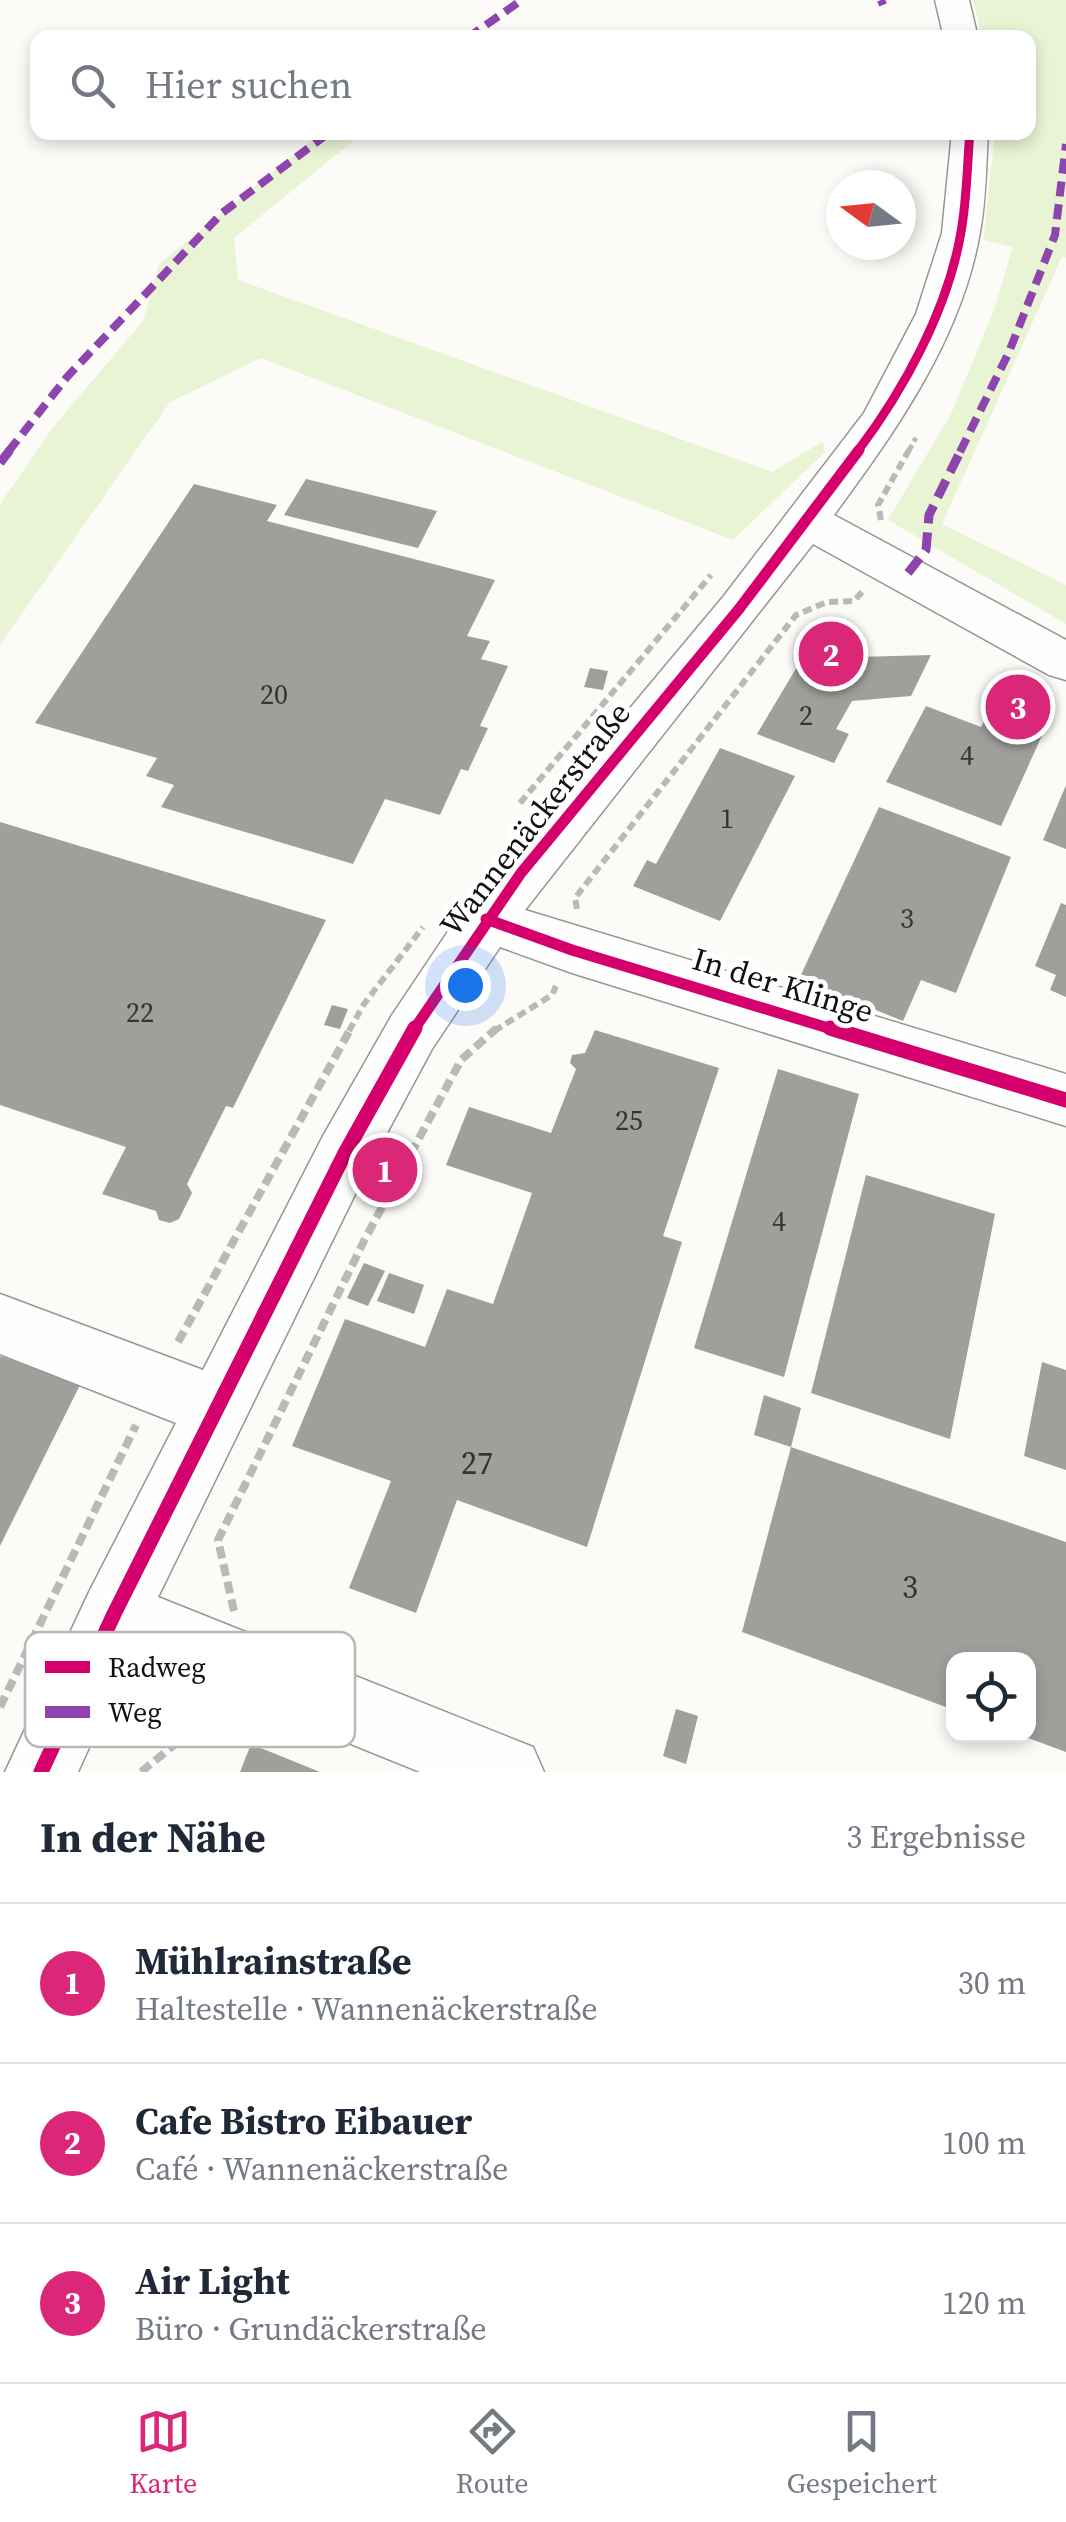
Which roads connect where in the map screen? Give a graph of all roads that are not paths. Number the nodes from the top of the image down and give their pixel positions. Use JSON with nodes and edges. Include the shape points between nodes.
{"nodes":[{"id":1,"x":952,"y":0,"type":"edge"},
{"id":2,"x":959,"y":30,"type":"edge"},
{"id":3,"x":969,"y":140,"type":"edge"},
{"id":4,"x":808,"y":521,"type":"junction"},
{"id":5,"x":1066,"y":662,"type":"edge"},
{"id":6,"x":486,"y":919,"type":"junction"},
{"id":7,"x":1066,"y":1100,"type":"edge"},
{"id":8,"x":0,"y":1324,"type":"edge"},
{"id":9,"x":219,"y":1408,"type":"junction"},
{"id":10,"x":114,"y":1614,"type":"junction"},
{"id":11,"x":106,"y":1632,"type":"edge"},
{"id":12,"x":159,"y":1632,"type":"edge"},
{"id":13,"x":355,"y":1710,"type":"edge"},
{"id":14,"x":53,"y":1747,"type":"edge"},
{"id":15,"x":41,"y":1772,"type":"edge"},
{"id":16,"x":508,"y":1772,"type":"edge"}],
"edges":[{"from":1,"to":2,"type":"street"},
{"from":3,"to":4,"type":"street","name":"Wannenäckerstraße","via":[[961,233],[936,314],[882,418]]},
{"from":4,"to":5,"type":"street"},
{"from":4,"to":6,"type":"street","name":"Wannenäckerstraße"},
{"from":6,"to":7,"type":"street","name":"In der Klinge"},
{"from":6,"to":9,"type":"street","name":"Wannenäckerstraße","via":[[344,1154]]},
{"from":8,"to":9,"type":"street"},
{"from":9,"to":10,"type":"street","name":"Wannenäckerstraße"},
{"from":10,"to":11,"type":"street","name":"Wannenäckerstraße"},
{"from":10,"to":12,"type":"street"},
{"from":13,"to":16,"type":"street"},
{"from":14,"to":15,"type":"street","name":"Wannenäckerstraße"}]}
